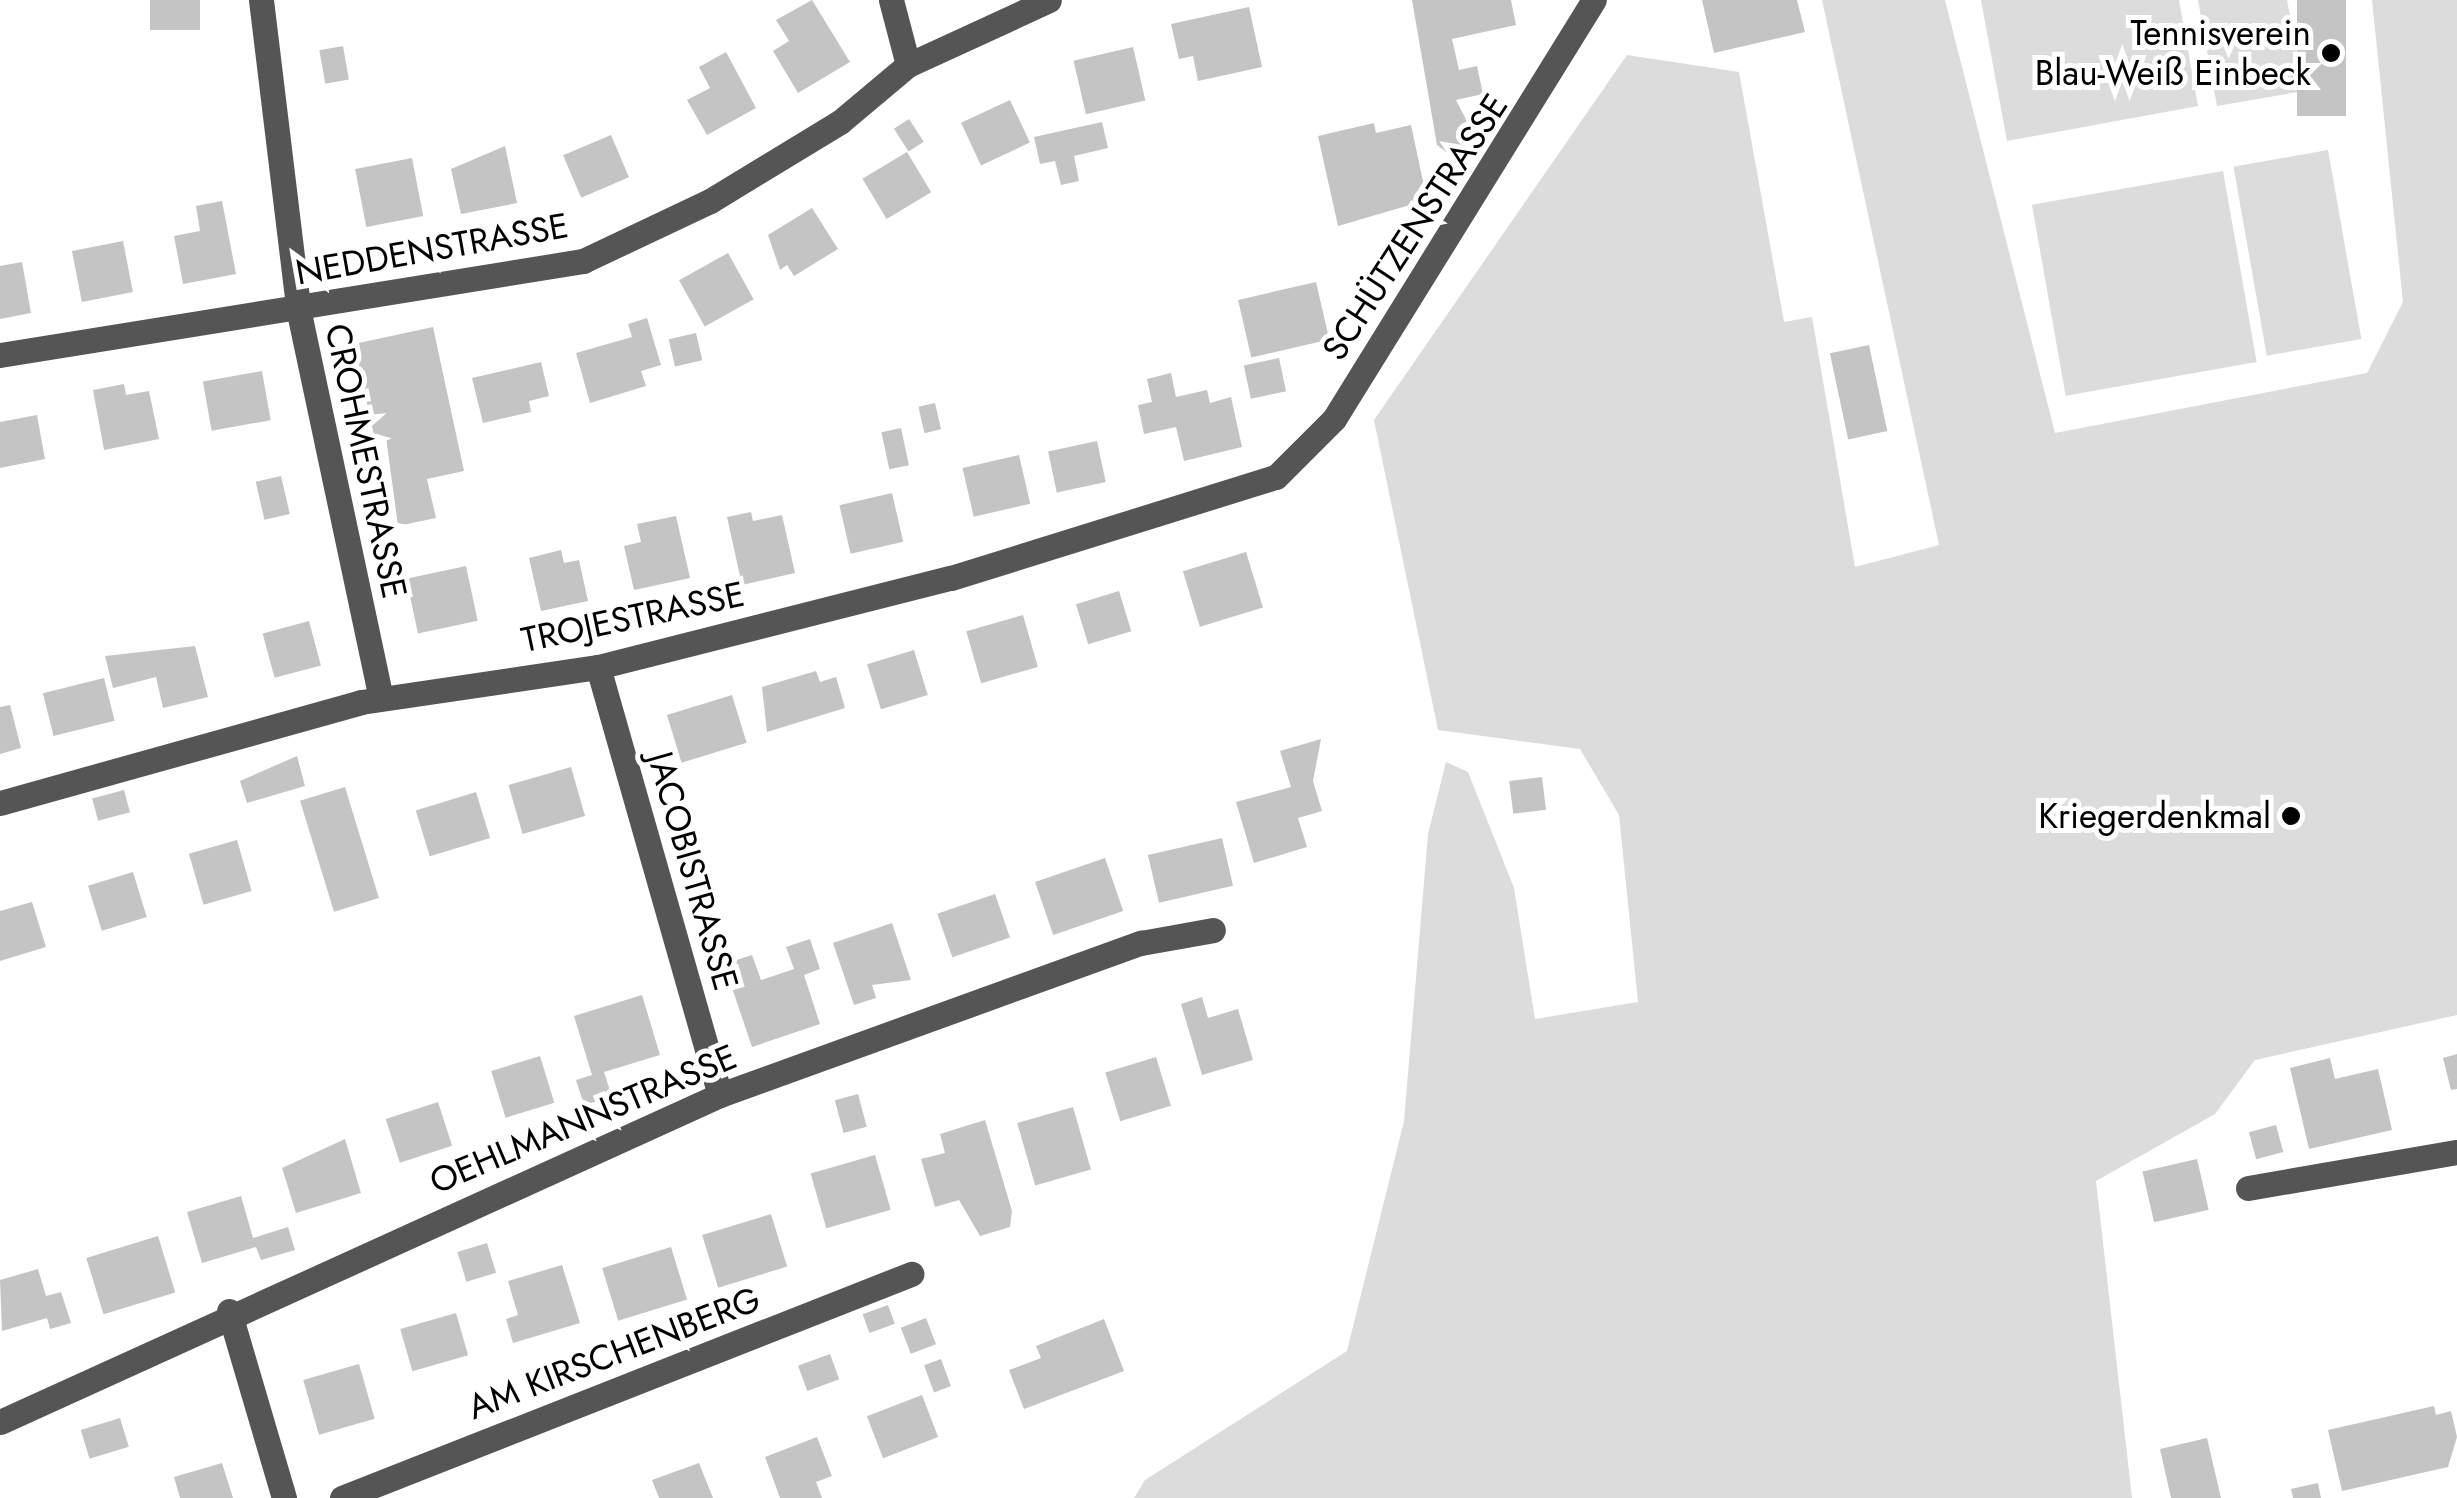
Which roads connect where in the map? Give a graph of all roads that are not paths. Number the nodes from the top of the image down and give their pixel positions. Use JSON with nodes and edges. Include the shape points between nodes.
{"nodes":[{"id":1,"x":261,"y":0,"type":"edge"},
{"id":2,"x":891,"y":0,"type":"edge"},
{"id":3,"x":1049,"y":0,"type":"edge"},
{"id":4,"x":1594,"y":0,"type":"edge"},
{"id":5,"x":908,"y":66,"type":"junction"},
{"id":6,"x":298,"y":308,"type":"junction"},
{"id":7,"x":0,"y":355,"type":"edge"},
{"id":8,"x":1276,"y":478,"type":"joint"},
{"id":9,"x":598,"y":667,"type":"junction"},
{"id":10,"x":381,"y":697,"type":"junction"},
{"id":11,"x":0,"y":803,"type":"edge"},
{"id":12,"x":1213,"y":930,"type":"dead end"},
{"id":13,"x":720,"y":1095,"type":"junction"},
{"id":14,"x":2457,"y":1152,"type":"edge"},
{"id":15,"x":2248,"y":1188,"type":"dead end"},
{"id":16,"x":911,"y":1274,"type":"dead end"},
{"id":17,"x":229,"y":1311,"type":"junction"},
{"id":18,"x":0,"y":1422,"type":"edge"},
{"id":19,"x":284,"y":1498,"type":"edge"},
{"id":20,"x":342,"y":1498,"type":"edge"}],
"edges":[{"from":1,"to":6,"type":"street","name":"CROHMESTRASSE"},
{"from":2,"to":5,"type":"street"},
{"from":3,"to":5,"type":"street","name":"NEDDENSTRASSE"},
{"from":4,"to":8,"type":"street","name":"SCHÜTZENSTRASSE","via":[[1334,419]]},
{"from":5,"to":6,"type":"street","name":"NEDDENSTRASSE","via":[[759,172],[583,261]]},
{"from":6,"to":7,"type":"street","name":"NEDDENSTRASSE"},
{"from":6,"to":10,"type":"street","name":"CROHMESTRASSE"},
{"from":8,"to":9,"type":"street","name":"TROJESTRASSE","via":[[951,578]]},
{"from":9,"to":10,"type":"street","name":"TROJESTRASSE"},
{"from":9,"to":13,"type":"street","name":"JACOBISTRASSE"},
{"from":10,"to":11,"type":"street","name":"TROJESTRASSE"},
{"from":12,"to":13,"type":"street","name":"OEHLMANNSTRASSE","via":[[1141,943]]},
{"from":13,"to":17,"type":"street","name":"OEHLMANNSTRASSE"},
{"from":14,"to":15,"type":"street"},
{"from":16,"to":20,"type":"street","name":"AM KIRSCHENBERG"},
{"from":17,"to":18,"type":"street","name":"OEHLMANNSTRASSE"},
{"from":17,"to":19,"type":"street"}]}
